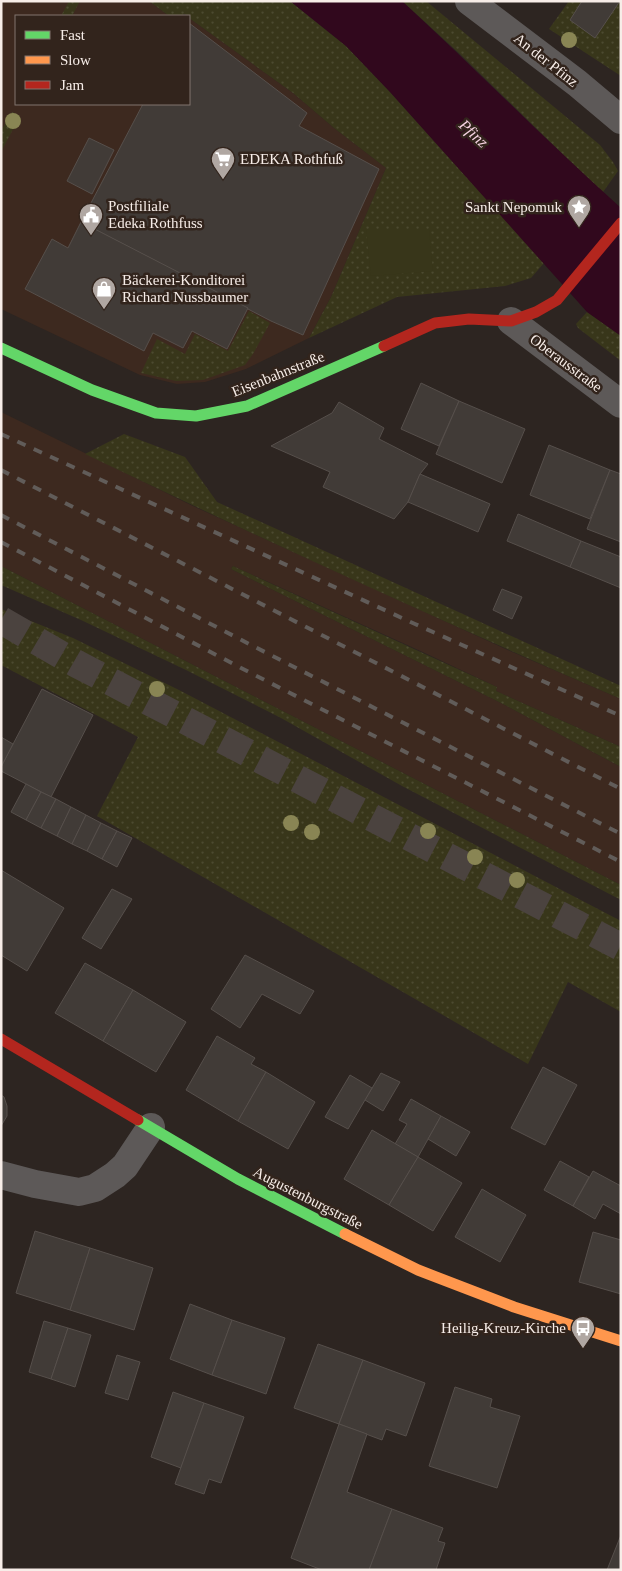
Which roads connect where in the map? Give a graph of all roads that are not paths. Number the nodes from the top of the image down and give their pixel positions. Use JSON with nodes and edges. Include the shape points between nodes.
{"nodes":[{"id":1,"x":470,"y":1,"type":"edge"},
{"id":2,"x":621,"y":120,"type":"edge"},
{"id":3,"x":621,"y":223,"type":"edge"},
{"id":4,"x":511,"y":321,"type":"junction"},
{"id":5,"x":1,"y":348,"type":"edge"},
{"id":6,"x":621,"y":404,"type":"edge"},
{"id":7,"x":1,"y":1039,"type":"edge"},
{"id":8,"x":151,"y":1127,"type":"junction"},
{"id":9,"x":1,"y":1175,"type":"edge"},
{"id":10,"x":621,"y":1341,"type":"edge"}],
"edges":[{"from":1,"to":2,"type":"street","name":"An der Pfinz"},
{"from":3,"to":4,"type":"street","via":[[557,300]]},
{"from":4,"to":5,"type":"street","name":"Eisenbahnstraße","via":[[469,319],[435,323],[247,406],[196,416],[156,413],[92,390]]},
{"from":4,"to":6,"type":"street","name":"Oberausstraße"},
{"from":7,"to":8,"type":"street","name":"Augustenburgstraße"},
{"from":8,"to":9,"type":"street","via":[[125,1166],[95,1188],[79,1192]]},
{"from":8,"to":10,"type":"street","name":"Augustenburgstraße","via":[[238,1179],[418,1270],[514,1307]]}]}
